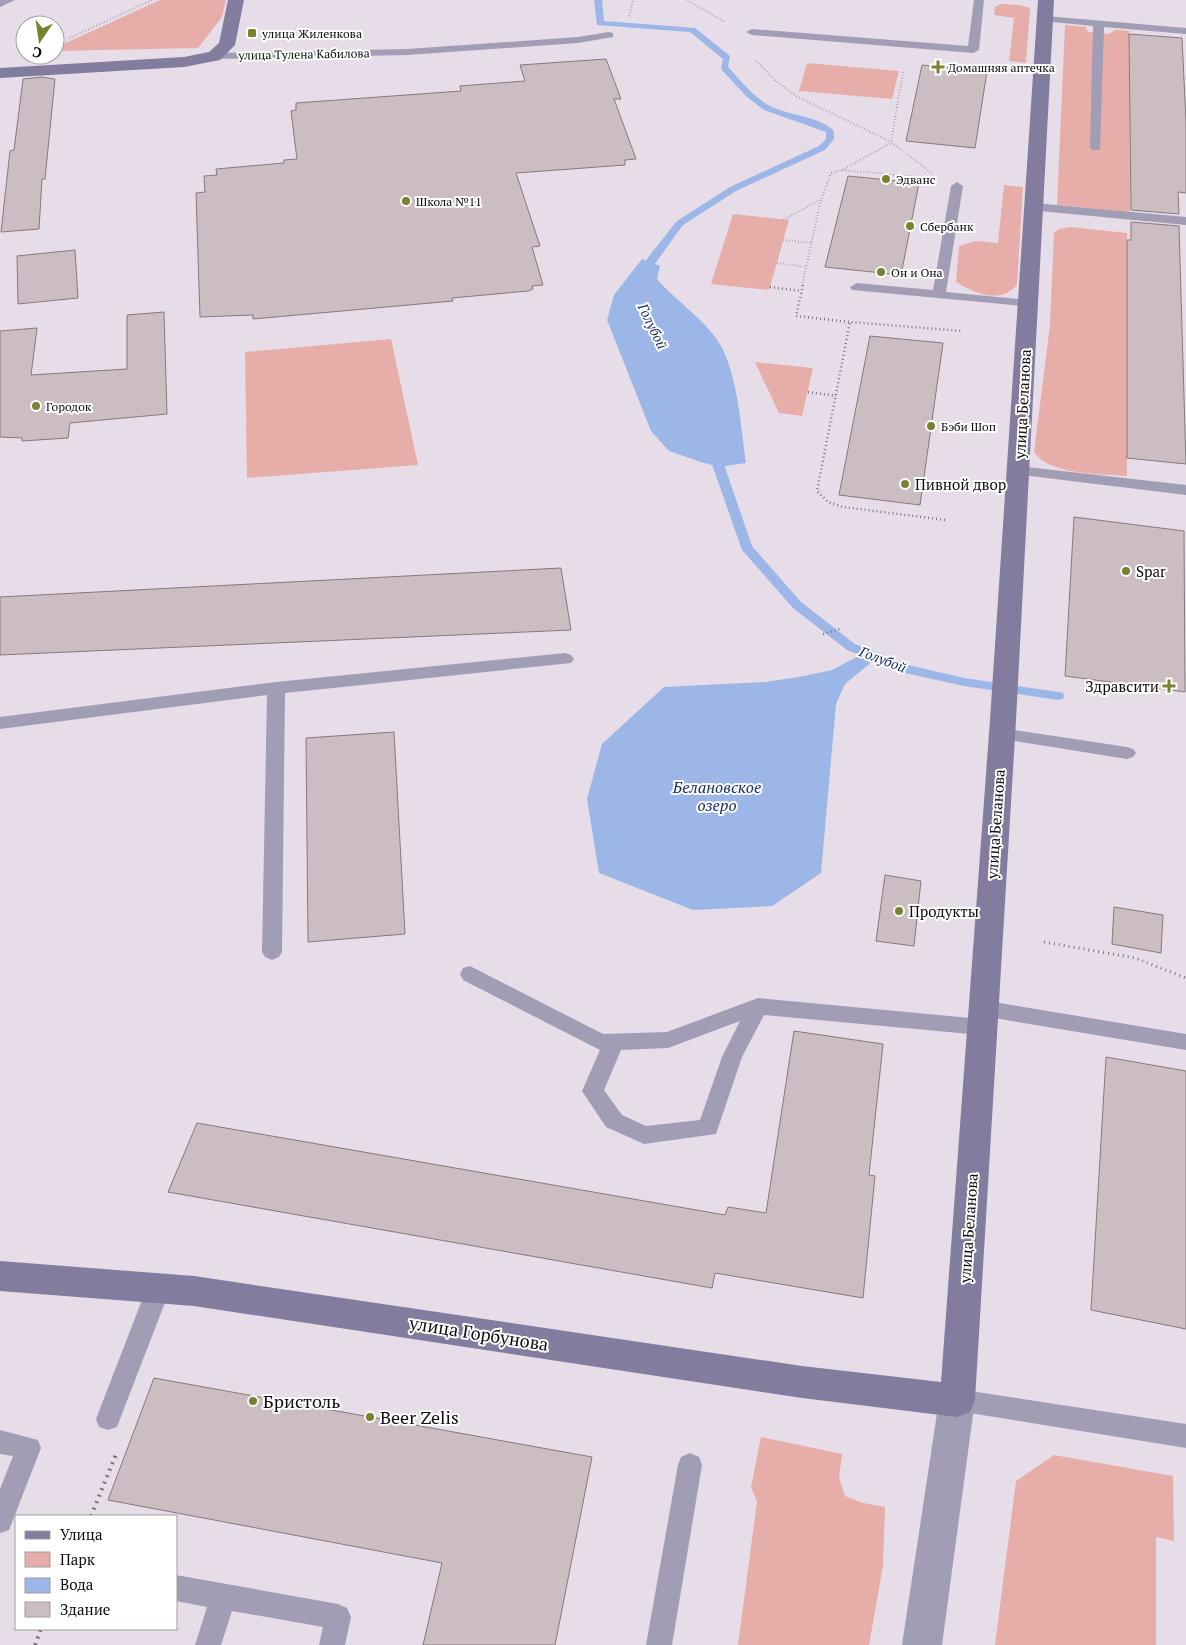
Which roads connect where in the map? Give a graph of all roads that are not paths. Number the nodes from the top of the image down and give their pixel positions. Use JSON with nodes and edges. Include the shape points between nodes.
{"nodes":[{"id":1,"x":10,"y":0,"type":"edge"},
{"id":2,"x":236,"y":0,"type":"edge"},
{"id":3,"x":979,"y":0,"type":"edge"},
{"id":4,"x":0,"y":4,"type":"edge"},
{"id":5,"x":1046,"y":5,"type":"edge"},
{"id":6,"x":1099,"y":24,"type":"junction"},
{"id":7,"x":1186,"y":31,"type":"edge"},
{"id":8,"x":752,"y":32,"type":"dead end"},
{"id":9,"x":609,"y":35,"type":"dead end"},
{"id":10,"x":214,"y":56,"type":"junction"},
{"id":11,"x":0,"y":73,"type":"edge"},
{"id":12,"x":1096,"y":147,"type":"dead end"},
{"id":13,"x":957,"y":186,"type":"dead end"},
{"id":14,"x":1034,"y":207,"type":"junction"},
{"id":15,"x":1186,"y":220,"type":"edge"},
{"id":16,"x":857,"y":287,"type":"dead end"},
{"id":17,"x":939,"y":295,"type":"junction"},
{"id":18,"x":1028,"y":304,"type":"junction"},
{"id":19,"x":1018,"y":471,"type":"junction"},
{"id":20,"x":1186,"y":490,"type":"edge"},
{"id":21,"x":565,"y":659,"type":"dead end"},
{"id":22,"x":276,"y":688,"type":"junction"},
{"id":23,"x":0,"y":723,"type":"edge"},
{"id":24,"x":1002,"y":727,"type":"junction"},
{"id":25,"x":1127,"y":753,"type":"dead end"},
{"id":26,"x":272,"y":952,"type":"dead end"},
{"id":27,"x":470,"y":974,"type":"dead end"},
{"id":28,"x":758,"y":1006,"type":"junction"},
{"id":29,"x":982,"y":1017,"type":"junction"},
{"id":30,"x":614,"y":1042,"type":"junction"},
{"id":31,"x":1186,"y":1042,"type":"edge"},
{"id":32,"x":0,"y":1276,"type":"edge"},
{"id":33,"x":159,"y":1287,"type":"junction"},
{"id":34,"x":957,"y":1400,"type":"junction"},
{"id":35,"x":108,"y":1418,"type":"dead end"},
{"id":36,"x":1186,"y":1436,"type":"edge"},
{"id":37,"x":0,"y":1442,"type":"edge"},
{"id":38,"x":690,"y":1464,"type":"dead end"},
{"id":39,"x":0,"y":1521,"type":"edge"},
{"id":40,"x":178,"y":1588,"type":"edge"},
{"id":41,"x":223,"y":1596,"type":"junction"},
{"id":42,"x":208,"y":1645,"type":"edge"},
{"id":43,"x":332,"y":1645,"type":"edge"},
{"id":44,"x":659,"y":1645,"type":"edge"},
{"id":45,"x":922,"y":1645,"type":"edge"}],
"edges":[{"from":1,"to":4,"type":"lane"},
{"from":2,"to":10,"type":"street","via":[[227,45]]},
{"from":3,"to":8,"type":"lane","via":[[973,50]]},
{"from":5,"to":6,"type":"lane"},
{"from":5,"to":14,"type":"street","name":"улица Беланова"},
{"from":6,"to":7,"type":"lane"},
{"from":6,"to":12,"type":"lane"},
{"from":9,"to":10,"type":"lane","name":"улица Тулена Кабилова","via":[[407,52]]},
{"from":10,"to":11,"type":"street","name":"улица Тулена Кабилова","via":[[184,62]]},
{"from":13,"to":17,"type":"lane"},
{"from":14,"to":15,"type":"lane"},
{"from":14,"to":18,"type":"street","name":"улица Беланова"},
{"from":16,"to":17,"type":"lane"},
{"from":17,"to":18,"type":"lane"},
{"from":18,"to":19,"type":"street","name":"улица Беланова"},
{"from":19,"to":20,"type":"lane"},
{"from":19,"to":24,"type":"street","name":"улица Беланова"},
{"from":21,"to":22,"type":"lane"},
{"from":22,"to":23,"type":"lane"},
{"from":22,"to":26,"type":"lane"},
{"from":24,"to":25,"type":"lane"},
{"from":24,"to":29,"type":"street","name":"улица Беланова"},
{"from":27,"to":30,"type":"lane","via":[[601,1042]]},
{"from":28,"to":29,"type":"lane"},
{"from":28,"to":30,"type":"lane","via":[[668,1040]]},
{"from":28,"to":30,"type":"lane","via":[[732,1056],[708,1128],[644,1135],[614,1121],[593,1091]]},
{"from":29,"to":31,"type":"lane"},
{"from":29,"to":34,"type":"street","name":"улица Беланова"},
{"from":32,"to":33,"type":"street","name":"улица Горбунова"},
{"from":33,"to":34,"type":"street","name":"улица Горбунова","via":[[802,1382]]},
{"from":33,"to":35,"type":"lane"},
{"from":34,"to":36,"type":"lane"},
{"from":34,"to":45,"type":"street","name":"улица Беланова"},
{"from":37,"to":39,"type":"lane","via":[[29,1448]]},
{"from":38,"to":44,"type":"lane"},
{"from":40,"to":41,"type":"lane"},
{"from":41,"to":42,"type":"lane"},
{"from":41,"to":43,"type":"lane","via":[[338,1617]]}]}
